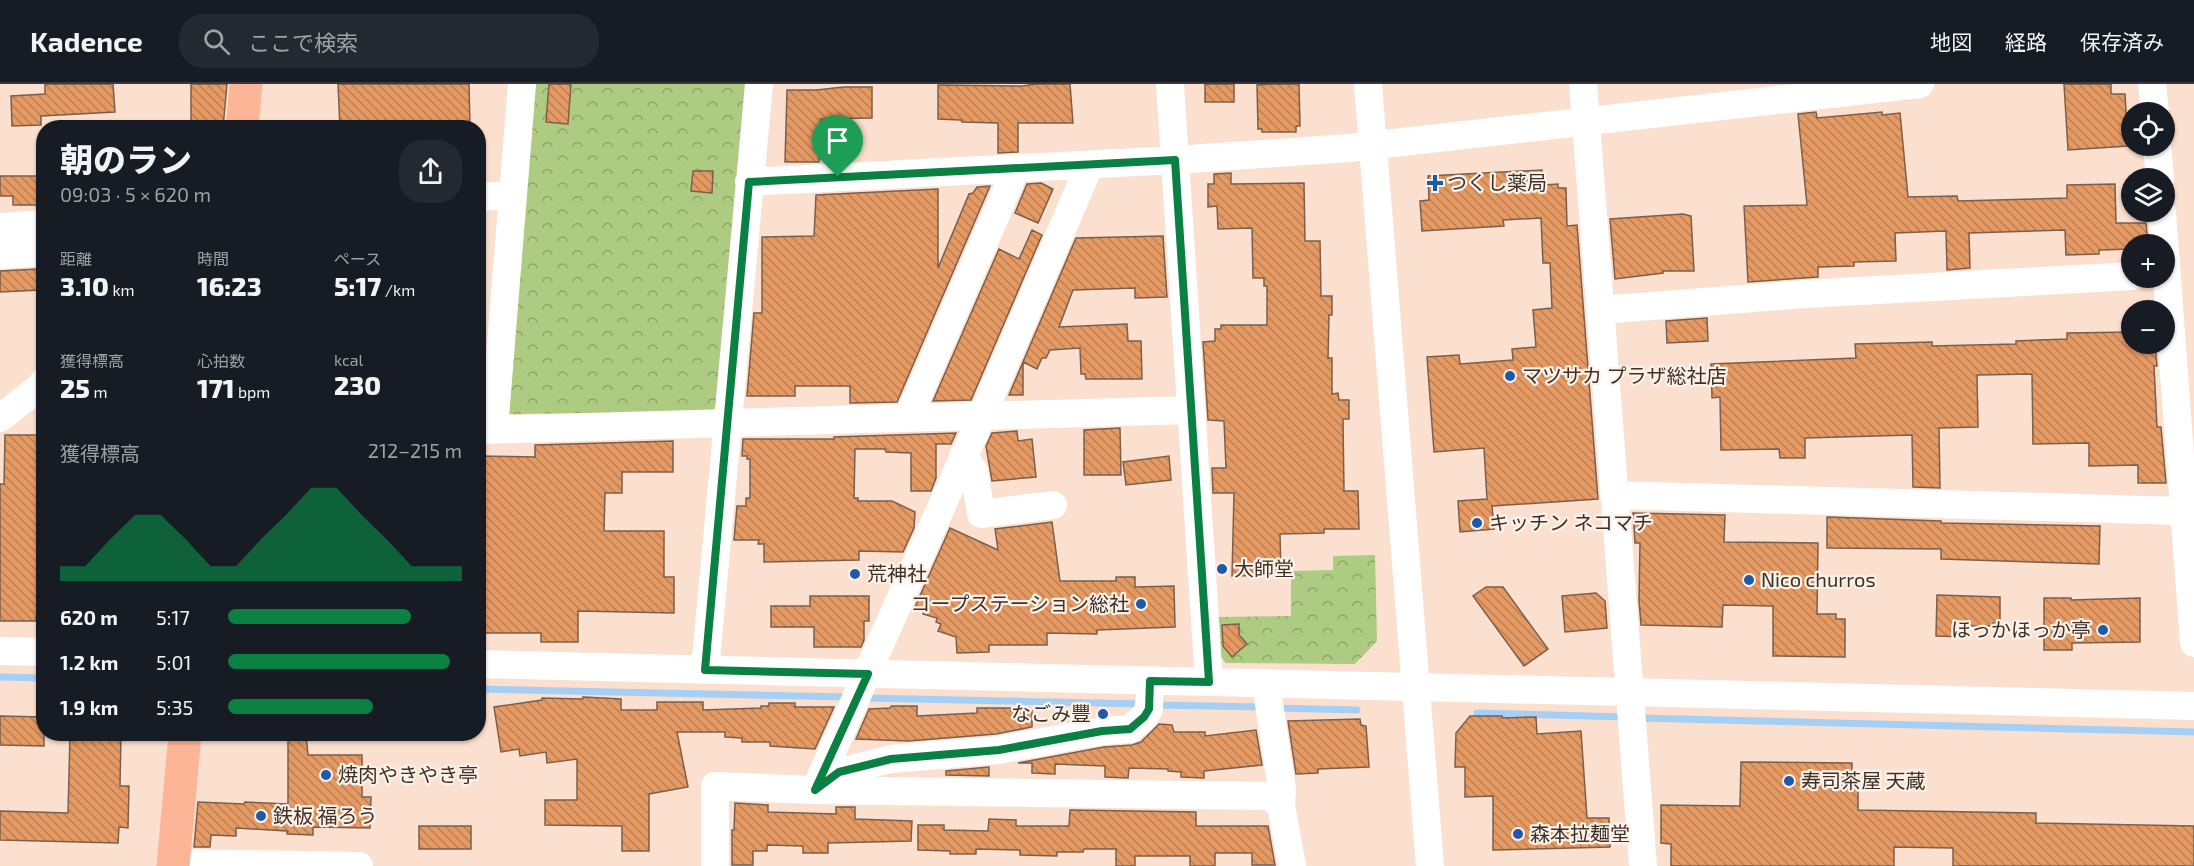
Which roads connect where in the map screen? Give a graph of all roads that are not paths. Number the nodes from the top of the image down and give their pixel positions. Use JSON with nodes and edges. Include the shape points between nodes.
{"nodes":[{"id":1,"x":246,"y":84,"type":"edge"},
{"id":2,"x":522,"y":84,"type":"edge"},
{"id":3,"x":759,"y":84,"type":"edge"},
{"id":4,"x":1170,"y":84,"type":"edge"},
{"id":5,"x":1368,"y":84,"type":"edge"},
{"id":6,"x":1583,"y":84,"type":"edge"},
{"id":7,"x":1920,"y":84,"type":"edge"},
{"id":8,"x":2152,"y":84,"type":"edge"},
{"id":9,"x":2154,"y":102,"type":"edge"},
{"id":10,"x":243,"y":120,"type":"edge"},
{"id":11,"x":1586,"y":123,"type":"junction"},
{"id":12,"x":1372,"y":146,"type":"junction"},
{"id":13,"x":1175,"y":160,"type":"junction"},
{"id":14,"x":1090,"y":164,"type":"junction"},
{"id":15,"x":1016,"y":168,"type":"junction"},
{"id":16,"x":749,"y":182,"type":"junction"},
{"id":17,"x":513,"y":195,"type":"junction"},
{"id":18,"x":486,"y":197,"type":"edge"},
{"id":19,"x":36,"y":224,"type":"edge"},
{"id":20,"x":0,"y":226,"type":"edge"},
{"id":21,"x":36,"y":253,"type":"edge"},
{"id":22,"x":0,"y":255,"type":"edge"},
{"id":23,"x":2121,"y":277,"type":"edge"},
{"id":24,"x":2167,"y":288,"type":"edge"},
{"id":25,"x":1600,"y":310,"type":"junction"},
{"id":26,"x":36,"y":390,"type":"edge"},
{"id":27,"x":1191,"y":410,"type":"junction"},
{"id":28,"x":982,"y":416,"type":"junction"},
{"id":29,"x":0,"y":418,"type":"edge"},
{"id":30,"x":908,"y":418,"type":"junction"},
{"id":31,"x":728,"y":423,"type":"junction"},
{"id":32,"x":486,"y":430,"type":"edge"},
{"id":33,"x":963,"y":456,"type":"junction"},
{"id":34,"x":1614,"y":495,"type":"junction"},
{"id":35,"x":1053,"y":505,"type":"dead end"},
{"id":36,"x":2183,"y":511,"type":"junction"},
{"id":37,"x":2194,"y":643,"type":"edge"},
{"id":38,"x":0,"y":651,"type":"edge"},
{"id":39,"x":36,"y":652,"type":"edge"},
{"id":40,"x":486,"y":664,"type":"edge"},
{"id":41,"x":705,"y":670,"type":"junction"},
{"id":42,"x":1209,"y":682,"type":"junction"},
{"id":43,"x":1415,"y":688,"type":"junction"},
{"id":44,"x":860,"y":690,"type":"junction"},
{"id":45,"x":1150,"y":697,"type":"junction"},
{"id":46,"x":1268,"y":700,"type":"junction"},
{"id":47,"x":2194,"y":706,"type":"edge"},
{"id":48,"x":1631,"y":709,"type":"junction"},
{"id":49,"x":184,"y":741,"type":"edge"},
{"id":50,"x":815,"y":790,"type":"junction"},
{"id":51,"x":1281,"y":805,"type":"junction"},
{"id":52,"x":173,"y":864,"type":"edge"},
{"id":53,"x":344,"y":866,"type":"edge"},
{"id":54,"x":715,"y":866,"type":"edge"},
{"id":55,"x":1292,"y":866,"type":"edge"},
{"id":56,"x":1430,"y":866,"type":"edge"},
{"id":57,"x":1642,"y":866,"type":"edge"}],
"edges":[{"from":1,"to":10,"type":"main road"},
{"from":2,"to":17,"type":"street"},
{"from":3,"to":16,"type":"street"},
{"from":4,"to":13,"type":"street"},
{"from":5,"to":12,"type":"street"},
{"from":6,"to":11,"type":"street"},
{"from":7,"to":11,"type":"street"},
{"from":8,"to":9,"type":"street"},
{"from":11,"to":12,"type":"street"},
{"from":11,"to":25,"type":"street"},
{"from":12,"to":13,"type":"street"},
{"from":12,"to":43,"type":"street"},
{"from":13,"to":14,"type":"street"},
{"from":13,"to":27,"type":"street"},
{"from":14,"to":15,"type":"street"},
{"from":14,"to":28,"type":"street"},
{"from":15,"to":16,"type":"street"},
{"from":15,"to":30,"type":"street"},
{"from":16,"to":31,"type":"street"},
{"from":17,"to":18,"type":"street"},
{"from":17,"to":32,"type":"street"},
{"from":19,"to":20,"type":"street"},
{"from":21,"to":22,"type":"street"},
{"from":23,"to":25,"type":"street"},
{"from":24,"to":36,"type":"street"},
{"from":25,"to":34,"type":"street"},
{"from":26,"to":29,"type":"street"},
{"from":27,"to":28,"type":"street"},
{"from":27,"to":42,"type":"street"},
{"from":28,"to":30,"type":"street"},
{"from":28,"to":33,"type":"street"},
{"from":30,"to":31,"type":"street"},
{"from":31,"to":32,"type":"street"},
{"from":31,"to":41,"type":"street"},
{"from":33,"to":35,"type":"street","via":[[974,471],[981,514]]},
{"from":33,"to":44,"type":"street"},
{"from":34,"to":36,"type":"street"},
{"from":34,"to":48,"type":"street"},
{"from":36,"to":37,"type":"street"},
{"from":38,"to":39,"type":"street"},
{"from":40,"to":41,"type":"street"},
{"from":41,"to":44,"type":"street"},
{"from":42,"to":45,"type":"street"},
{"from":42,"to":46,"type":"street"},
{"from":43,"to":46,"type":"street"},
{"from":43,"to":48,"type":"street"},
{"from":43,"to":56,"type":"street"},
{"from":44,"to":45,"type":"street"},
{"from":44,"to":50,"type":"street"},
{"from":45,"to":50,"type":"street","via":[[1144,717],[1130,729],[999,750],[891,759],[839,772]]},
{"from":46,"to":51,"type":"street"},
{"from":47,"to":48,"type":"street"},
{"from":48,"to":57,"type":"street"},
{"from":49,"to":52,"type":"main road"},
{"from":50,"to":51,"type":"street","via":[[1269,796]]},
{"from":50,"to":54,"type":"street","via":[[716,786]]},
{"from":51,"to":55,"type":"street"},
{"from":52,"to":53,"type":"street"}]}
